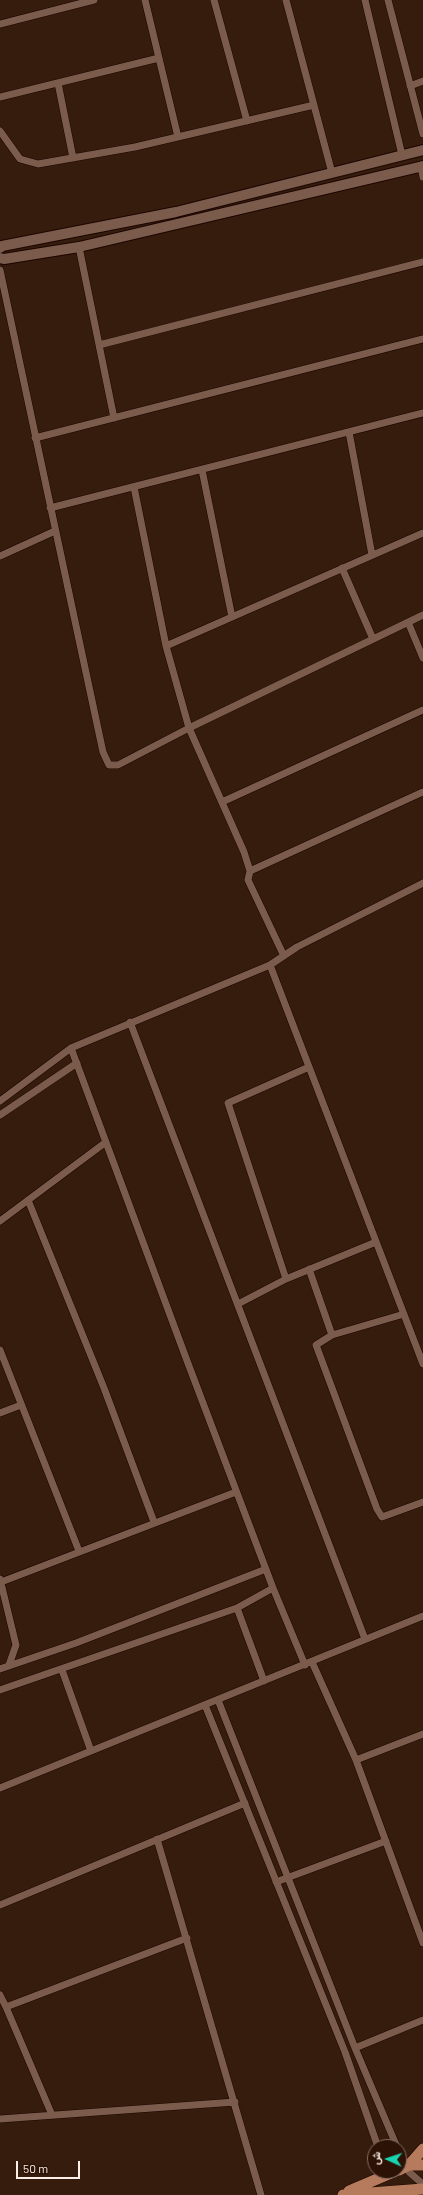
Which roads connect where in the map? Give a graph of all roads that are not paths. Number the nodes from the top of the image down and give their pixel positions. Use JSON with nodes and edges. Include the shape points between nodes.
{"nodes":[{"id":1,"x":94,"y":0,"type":"edge"},
{"id":2,"x":145,"y":0,"type":"edge"},
{"id":3,"x":214,"y":0,"type":"edge"},
{"id":4,"x":286,"y":0,"type":"edge"},
{"id":5,"x":365,"y":0,"type":"edge"},
{"id":6,"x":388,"y":0,"type":"edge"},
{"id":7,"x":0,"y":24,"type":"edge"},
{"id":8,"x":159,"y":58,"type":"junction"},
{"id":9,"x":423,"y":81,"type":"edge"},
{"id":10,"x":58,"y":83,"type":"junction"},
{"id":11,"x":410,"y":86,"type":"junction"},
{"id":12,"x":0,"y":97,"type":"edge"},
{"id":13,"x":314,"y":105,"type":"junction"},
{"id":14,"x":246,"y":121,"type":"junction"},
{"id":15,"x":0,"y":131,"type":"edge"},
{"id":16,"x":423,"y":134,"type":"edge"},
{"id":17,"x":178,"y":137,"type":"junction"},
{"id":18,"x":423,"y":150,"type":"edge"},
{"id":19,"x":402,"y":155,"type":"junction"},
{"id":20,"x":73,"y":158,"type":"junction"},
{"id":21,"x":422,"y":170,"type":"edge"},
{"id":22,"x":332,"y":173,"type":"junction"},
{"id":23,"x":79,"y":247,"type":"junction"},
{"id":24,"x":0,"y":248,"type":"edge"},
{"id":25,"x":0,"y":258,"type":"edge"},
{"id":26,"x":423,"y":262,"type":"edge"},
{"id":27,"x":0,"y":270,"type":"edge"},
{"id":28,"x":423,"y":339,"type":"edge"},
{"id":29,"x":99,"y":345,"type":"junction"},
{"id":30,"x":423,"y":414,"type":"edge"},
{"id":31,"x":114,"y":418,"type":"junction"},
{"id":32,"x":349,"y":432,"type":"junction"},
{"id":33,"x":35,"y":438,"type":"junction"},
{"id":34,"x":202,"y":470,"type":"junction"},
{"id":35,"x":134,"y":487,"type":"junction"},
{"id":36,"x":50,"y":508,"type":"junction"},
{"id":37,"x":55,"y":531,"type":"junction"},
{"id":38,"x":423,"y":532,"type":"edge"},
{"id":39,"x":372,"y":555,"type":"junction"},
{"id":40,"x":0,"y":556,"type":"edge"},
{"id":41,"x":342,"y":568,"type":"junction"},
{"id":42,"x":423,"y":615,"type":"edge"},
{"id":43,"x":232,"y":617,"type":"junction"},
{"id":44,"x":408,"y":622,"type":"junction"},
{"id":45,"x":373,"y":640,"type":"junction"},
{"id":46,"x":166,"y":646,"type":"junction"},
{"id":47,"x":423,"y":658,"type":"edge"},
{"id":48,"x":423,"y":710,"type":"edge"},
{"id":49,"x":189,"y":728,"type":"junction"},
{"id":50,"x":423,"y":792,"type":"edge"},
{"id":51,"x":222,"y":802,"type":"junction"},
{"id":52,"x":250,"y":871,"type":"junction"},
{"id":53,"x":423,"y":882,"type":"edge"},
{"id":54,"x":284,"y":956,"type":"junction"},
{"id":55,"x":270,"y":965,"type":"junction"},
{"id":56,"x":130,"y":1022,"type":"junction"},
{"id":57,"x":71,"y":1048,"type":"junction"},
{"id":58,"x":77,"y":1063,"type":"junction"},
{"id":59,"x":309,"y":1067,"type":"junction"},
{"id":60,"x":0,"y":1101,"type":"edge"},
{"id":61,"x":0,"y":1115,"type":"edge"},
{"id":62,"x":106,"y":1142,"type":"junction"},
{"id":63,"x":28,"y":1200,"type":"junction"},
{"id":64,"x":0,"y":1221,"type":"edge"},
{"id":65,"x":376,"y":1242,"type":"junction"},
{"id":66,"x":309,"y":1269,"type":"junction"},
{"id":67,"x":286,"y":1278,"type":"junction"},
{"id":68,"x":238,"y":1304,"type":"junction"},
{"id":69,"x":404,"y":1314,"type":"junction"},
{"id":70,"x":332,"y":1334,"type":"junction"},
{"id":71,"x":0,"y":1350,"type":"edge"},
{"id":72,"x":423,"y":1364,"type":"edge"},
{"id":73,"x":21,"y":1405,"type":"junction"},
{"id":74,"x":0,"y":1413,"type":"edge"},
{"id":75,"x":236,"y":1492,"type":"junction"},
{"id":76,"x":423,"y":1502,"type":"edge"},
{"id":77,"x":154,"y":1522,"type":"junction"},
{"id":78,"x":79,"y":1551,"type":"junction"},
{"id":79,"x":266,"y":1569,"type":"junction"},
{"id":80,"x":1,"y":1580,"type":"edge"},
{"id":81,"x":273,"y":1588,"type":"junction"},
{"id":82,"x":237,"y":1608,"type":"junction"},
{"id":83,"x":423,"y":1616,"type":"edge"},
{"id":84,"x":365,"y":1639,"type":"junction"},
{"id":85,"x":308,"y":1664,"type":"junction"},
{"id":86,"x":9,"y":1665,"type":"junction"},
{"id":87,"x":0,"y":1669,"type":"edge"},
{"id":88,"x":62,"y":1670,"type":"junction"},
{"id":89,"x":264,"y":1681,"type":"junction"},
{"id":90,"x":0,"y":1690,"type":"edge"},
{"id":91,"x":218,"y":1700,"type":"junction"},
{"id":92,"x":205,"y":1705,"type":"junction"},
{"id":93,"x":423,"y":1734,"type":"edge"},
{"id":94,"x":91,"y":1751,"type":"junction"},
{"id":95,"x":356,"y":1760,"type":"junction"},
{"id":96,"x":0,"y":1788,"type":"edge"},
{"id":97,"x":245,"y":1804,"type":"junction"},
{"id":98,"x":158,"y":1839,"type":"junction"},
{"id":99,"x":386,"y":1842,"type":"junction"},
{"id":100,"x":288,"y":1878,"type":"junction"},
{"id":101,"x":276,"y":1882,"type":"junction"},
{"id":102,"x":0,"y":1905,"type":"edge"},
{"id":103,"x":187,"y":1938,"type":"junction"},
{"id":104,"x":423,"y":1943,"type":"edge"},
{"id":105,"x":0,"y":1995,"type":"edge"},
{"id":106,"x":6,"y":2007,"type":"junction"},
{"id":107,"x":423,"y":2020,"type":"edge"},
{"id":108,"x":355,"y":2048,"type":"junction"},
{"id":109,"x":234,"y":2102,"type":"junction"},
{"id":110,"x":52,"y":2115,"type":"junction"},
{"id":111,"x":0,"y":2119,"type":"edge"},
{"id":112,"x":375,"y":2139,"type":"edge"},
{"id":113,"x":395,"y":2139,"type":"edge"},
{"id":114,"x":423,"y":2149,"type":"edge"},
{"id":115,"x":407,"y":2163,"type":"edge"},
{"id":116,"x":423,"y":2165,"type":"edge"},
{"id":117,"x":407,"y":2167,"type":"edge"},
{"id":118,"x":407,"y":2172,"type":"edge"},
{"id":119,"x":372,"y":2179,"type":"edge"},
{"id":120,"x":423,"y":2184,"type":"edge"},
{"id":121,"x":423,"y":2189,"type":"edge"},
{"id":122,"x":261,"y":2195,"type":"edge"},
{"id":123,"x":342,"y":2195,"type":"edge"}],
"edges":[{"from":1,"to":7,"type":"street"},
{"from":2,"to":8,"type":"street"},
{"from":3,"to":14,"type":"street"},
{"from":4,"to":13,"type":"street"},
{"from":5,"to":19,"type":"street"},
{"from":6,"to":11,"type":"street"},
{"from":8,"to":10,"type":"street"},
{"from":8,"to":17,"type":"street"},
{"from":9,"to":11,"type":"street"},
{"from":10,"to":12,"type":"street"},
{"from":10,"to":20,"type":"street"},
{"from":11,"to":16,"type":"street"},
{"from":13,"to":14,"type":"street"},
{"from":13,"to":22,"type":"street"},
{"from":14,"to":17,"type":"street"},
{"from":15,"to":20,"type":"street","via":[[20,159],[38,164]]},
{"from":17,"to":20,"type":"street"},
{"from":18,"to":19,"type":"street"},
{"from":19,"to":22,"type":"street"},
{"from":21,"to":23,"type":"street"},
{"from":22,"to":24,"type":"street","via":[[176,212]]},
{"from":23,"to":25,"type":"street"},
{"from":23,"to":29,"type":"street"},
{"from":26,"to":29,"type":"street"},
{"from":27,"to":33,"type":"street"},
{"from":28,"to":31,"type":"street"},
{"from":29,"to":31,"type":"street"},
{"from":30,"to":32,"type":"street"},
{"from":31,"to":33,"type":"street"},
{"from":32,"to":34,"type":"street"},
{"from":32,"to":39,"type":"street"},
{"from":33,"to":36,"type":"street"},
{"from":34,"to":35,"type":"street"},
{"from":34,"to":43,"type":"street"},
{"from":35,"to":36,"type":"street"},
{"from":35,"to":46,"type":"street"},
{"from":36,"to":37,"type":"street"},
{"from":37,"to":40,"type":"street"},
{"from":37,"to":49,"type":"street","via":[[103,752],[109,765],[118,766]]},
{"from":38,"to":39,"type":"street"},
{"from":39,"to":41,"type":"street"},
{"from":41,"to":43,"type":"street"},
{"from":41,"to":45,"type":"street"},
{"from":42,"to":44,"type":"street"},
{"from":43,"to":46,"type":"street"},
{"from":44,"to":45,"type":"street"},
{"from":44,"to":47,"type":"street"},
{"from":45,"to":49,"type":"street"},
{"from":46,"to":49,"type":"street"},
{"from":48,"to":51,"type":"street"},
{"from":49,"to":51,"type":"street"},
{"from":50,"to":52,"type":"street"},
{"from":51,"to":52,"type":"street"},
{"from":52,"to":54,"type":"street","via":[[248,880]]},
{"from":53,"to":54,"type":"street"},
{"from":54,"to":55,"type":"street"},
{"from":55,"to":56,"type":"street"},
{"from":55,"to":59,"type":"street"},
{"from":56,"to":57,"type":"street"},
{"from":56,"to":68,"type":"street"},
{"from":57,"to":58,"type":"street"},
{"from":57,"to":60,"type":"street"},
{"from":58,"to":61,"type":"street"},
{"from":58,"to":62,"type":"street"},
{"from":59,"to":65,"type":"street"},
{"from":59,"to":67,"type":"street","via":[[228,1103]]},
{"from":62,"to":63,"type":"street"},
{"from":62,"to":75,"type":"street"},
{"from":63,"to":64,"type":"street"},
{"from":63,"to":77,"type":"street","via":[[104,1388]]},
{"from":65,"to":66,"type":"street"},
{"from":65,"to":69,"type":"street"},
{"from":66,"to":67,"type":"street"},
{"from":66,"to":70,"type":"street"},
{"from":67,"to":68,"type":"street"},
{"from":68,"to":84,"type":"street"},
{"from":69,"to":70,"type":"street"},
{"from":69,"to":72,"type":"street"},
{"from":70,"to":76,"type":"street","via":[[316,1345],[317,1352],[377,1509],[382,1517]]},
{"from":71,"to":73,"type":"street"},
{"from":73,"to":74,"type":"street"},
{"from":73,"to":78,"type":"street"},
{"from":75,"to":77,"type":"street"},
{"from":75,"to":79,"type":"street"},
{"from":77,"to":78,"type":"street"},
{"from":78,"to":80,"type":"street"},
{"from":79,"to":81,"type":"street"},
{"from":79,"to":86,"type":"street","via":[[76,1643]]},
{"from":80,"to":86,"type":"street","via":[[16,1645]]},
{"from":81,"to":82,"type":"street"},
{"from":81,"to":85,"type":"street"},
{"from":82,"to":88,"type":"street"},
{"from":82,"to":89,"type":"street"},
{"from":83,"to":84,"type":"street"},
{"from":84,"to":85,"type":"street"},
{"from":85,"to":89,"type":"street"},
{"from":85,"to":95,"type":"street"},
{"from":86,"to":87,"type":"street"},
{"from":88,"to":90,"type":"street"},
{"from":88,"to":94,"type":"street"},
{"from":89,"to":91,"type":"street"},
{"from":91,"to":92,"type":"street"},
{"from":91,"to":100,"type":"street"},
{"from":92,"to":94,"type":"street"},
{"from":92,"to":97,"type":"street"},
{"from":93,"to":95,"type":"street"},
{"from":94,"to":96,"type":"street"},
{"from":95,"to":99,"type":"street"},
{"from":97,"to":98,"type":"street"},
{"from":97,"to":101,"type":"street"},
{"from":98,"to":102,"type":"street"},
{"from":98,"to":103,"type":"street"},
{"from":99,"to":100,"type":"street"},
{"from":99,"to":104,"type":"street"},
{"from":100,"to":101,"type":"street"},
{"from":100,"to":108,"type":"street"},
{"from":101,"to":112,"type":"street","via":[[345,2052]]},
{"from":103,"to":106,"type":"street"},
{"from":103,"to":109,"type":"street"},
{"from":105,"to":106,"type":"street"},
{"from":106,"to":110,"type":"street"},
{"from":107,"to":108,"type":"street"},
{"from":108,"to":113,"type":"street"},
{"from":109,"to":110,"type":"street"},
{"from":109,"to":122,"type":"street"},
{"from":110,"to":111,"type":"street"},
{"from":114,"to":115,"type":"main road"},
{"from":116,"to":117,"type":"main road"},
{"from":118,"to":120,"type":"street"},
{"from":119,"to":123,"type":"main road"},
{"from":121,"to":123,"type":"main road"}]}
